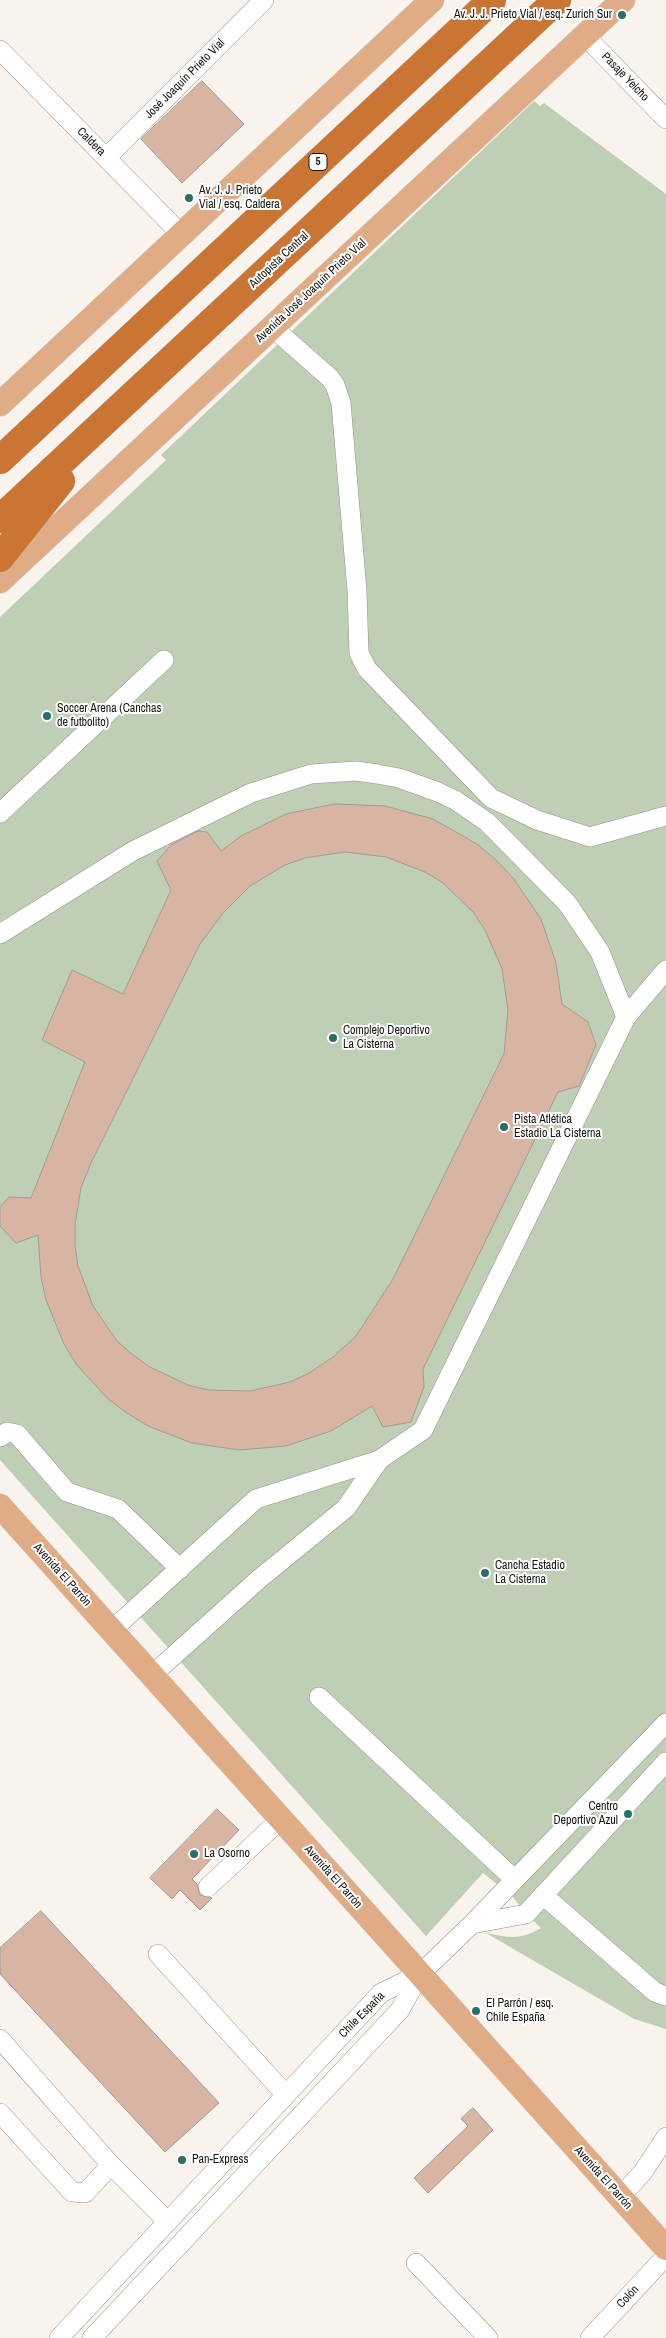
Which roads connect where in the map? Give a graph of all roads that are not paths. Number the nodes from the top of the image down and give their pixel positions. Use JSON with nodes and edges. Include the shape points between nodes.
{"nodes":[{"id":1,"x":264,"y":0,"type":"edge"},
{"id":2,"x":432,"y":0,"type":"edge"},
{"id":3,"x":492,"y":0,"type":"edge"},
{"id":4,"x":557,"y":0,"type":"edge"},
{"id":5,"x":623,"y":0,"type":"edge"},
{"id":6,"x":585,"y":36,"type":"junction"},
{"id":7,"x":0,"y":50,"type":"edge"},
{"id":8,"x":666,"y":119,"type":"edge"},
{"id":9,"x":106,"y":158,"type":"junction"},
{"id":10,"x":182,"y":235,"type":"junction"},
{"id":11,"x":272,"y":327,"type":"junction"},
{"id":12,"x":0,"y":404,"type":"edge"},
{"id":13,"x":115,"y":412,"type":"junction"},
{"id":14,"x":11,"y":446,"type":"edge"},
{"id":15,"x":0,"y":460,"type":"edge"},
{"id":16,"x":0,"y":519,"type":"edge"},
{"id":17,"x":0,"y":558,"type":"edge"},
{"id":18,"x":0,"y":581,"type":"edge"},
{"id":19,"x":164,"y":660,"type":"dead end"},
{"id":20,"x":0,"y":814,"type":"edge"},
{"id":21,"x":666,"y":816,"type":"edge"},
{"id":22,"x":0,"y":934,"type":"edge"},
{"id":23,"x":666,"y":970,"type":"edge"},
{"id":24,"x":626,"y":1017,"type":"junction"},
{"id":25,"x":0,"y":1437,"type":"edge"},
{"id":26,"x":379,"y":1460,"type":"junction"},
{"id":27,"x":0,"y":1506,"type":"edge"},
{"id":28,"x":180,"y":1569,"type":"junction"},
{"id":29,"x":112,"y":1630,"type":"junction"},
{"id":30,"x":152,"y":1675,"type":"junction"},
{"id":31,"x":319,"y":1697,"type":"dead end"},
{"id":32,"x":666,"y":1723,"type":"edge"},
{"id":33,"x":666,"y":1762,"type":"edge"},
{"id":34,"x":281,"y":1819,"type":"junction"},
{"id":35,"x":514,"y":1878,"type":"junction"},
{"id":36,"x":208,"y":1887,"type":"dead end"},
{"id":37,"x":543,"y":1895,"type":"junction"},
{"id":38,"x":472,"y":1924,"type":"junction"},
{"id":39,"x":158,"y":1954,"type":"dead end"},
{"id":40,"x":420,"y":1974,"type":"junction"},
{"id":41,"x":666,"y":1996,"type":"edge"},
{"id":42,"x":0,"y":2039,"type":"edge"},
{"id":43,"x":286,"y":2095,"type":"junction"},
{"id":44,"x":0,"y":2113,"type":"edge"},
{"id":45,"x":666,"y":2137,"type":"edge"},
{"id":46,"x":111,"y":2165,"type":"junction"},
{"id":47,"x":620,"y":2197,"type":"junction"},
{"id":48,"x":168,"y":2222,"type":"junction"},
{"id":49,"x":666,"y":2248,"type":"edge"},
{"id":50,"x":666,"y":2256,"type":"edge"},
{"id":51,"x":416,"y":2263,"type":"dead end"},
{"id":52,"x":59,"y":2338,"type":"edge"},
{"id":53,"x":92,"y":2338,"type":"edge"},
{"id":54,"x":488,"y":2338,"type":"edge"},
{"id":55,"x":590,"y":2338,"type":"edge"}],
"edges":[{"from":1,"to":9,"type":"street","name":"José Joaquín Prieto Vial"},
{"from":2,"to":10,"type":"main road"},
{"from":3,"to":14,"type":"highway","number":"5"},
{"from":4,"to":13,"type":"highway","name":"Autopista Central"},
{"from":5,"to":6,"type":"main road","name":"Avenida José Joaquín Prieto Vial"},
{"from":6,"to":8,"type":"street","name":"Pasaje Yelcho"},
{"from":6,"to":11,"type":"main road","name":"Avenida José Joaquín Prieto Vial"},
{"from":7,"to":9,"type":"street","name":"Caldera"},
{"from":9,"to":10,"type":"street","name":"Caldera"},
{"from":10,"to":12,"type":"main road"},
{"from":11,"to":18,"type":"main road","name":"Avenida José Joaquín Prieto Vial"},
{"from":11,"to":21,"type":"street","via":[[336,385],[341,403],[359,653],[367,669],[491,798],[537,820],[590,837]]},
{"from":13,"to":16,"type":"highway","name":"Autopista Central"},
{"from":13,"to":17,"type":"highway"},
{"from":14,"to":15,"type":"highway","number":"5"},
{"from":19,"to":20,"type":"street"},
{"from":22,"to":24,"type":"street","via":[[133,851],[251,793],[311,774],[348,771],[377,774],[438,792],[487,822],[567,903],[600,952]]},
{"from":23,"to":24,"type":"street"},
{"from":24,"to":26,"type":"street","via":[[424,1430]]},
{"from":25,"to":28,"type":"street","via":[[7,1432],[17,1434],[66,1492],[118,1509]]},
{"from":26,"to":28,"type":"street","via":[[256,1499]]},
{"from":26,"to":30,"type":"street","via":[[346,1508],[259,1579]]},
{"from":27,"to":29,"type":"main road","name":"Avenida El Parrón"},
{"from":28,"to":29,"type":"street"},
{"from":29,"to":30,"type":"main road","name":"Avenida El Parrón"},
{"from":30,"to":34,"type":"main road","name":"Avenida El Parrón"},
{"from":31,"to":35,"type":"street"},
{"from":32,"to":35,"type":"street"},
{"from":33,"to":37,"type":"street"},
{"from":34,"to":36,"type":"street"},
{"from":34,"to":40,"type":"main road","name":"Avenida El Parrón"},
{"from":35,"to":38,"type":"street"},
{"from":37,"to":38,"type":"street","via":[[526,1914]]},
{"from":37,"to":41,"type":"street","via":[[654,1992]]},
{"from":38,"to":40,"type":"street"},
{"from":39,"to":43,"type":"street"},
{"from":40,"to":43,"type":"street","name":"Chile España","via":[[382,1992]]},
{"from":40,"to":47,"type":"main road","name":"Avenida El Parrón"},
{"from":40,"to":53,"type":"street","name":"Chile España","via":[[400,2010]]},
{"from":42,"to":46,"type":"street"},
{"from":43,"to":48,"type":"street","name":"Chile España"},
{"from":44,"to":46,"type":"street","via":[[72,2192],[84,2193]]},
{"from":45,"to":47,"type":"street"},
{"from":46,"to":48,"type":"street"},
{"from":47,"to":49,"type":"main road","name":"Avenida El Parrón"},
{"from":48,"to":52,"type":"street","name":"Chile España"},
{"from":50,"to":55,"type":"street","name":"Colón"},
{"from":51,"to":54,"type":"street"}]}
